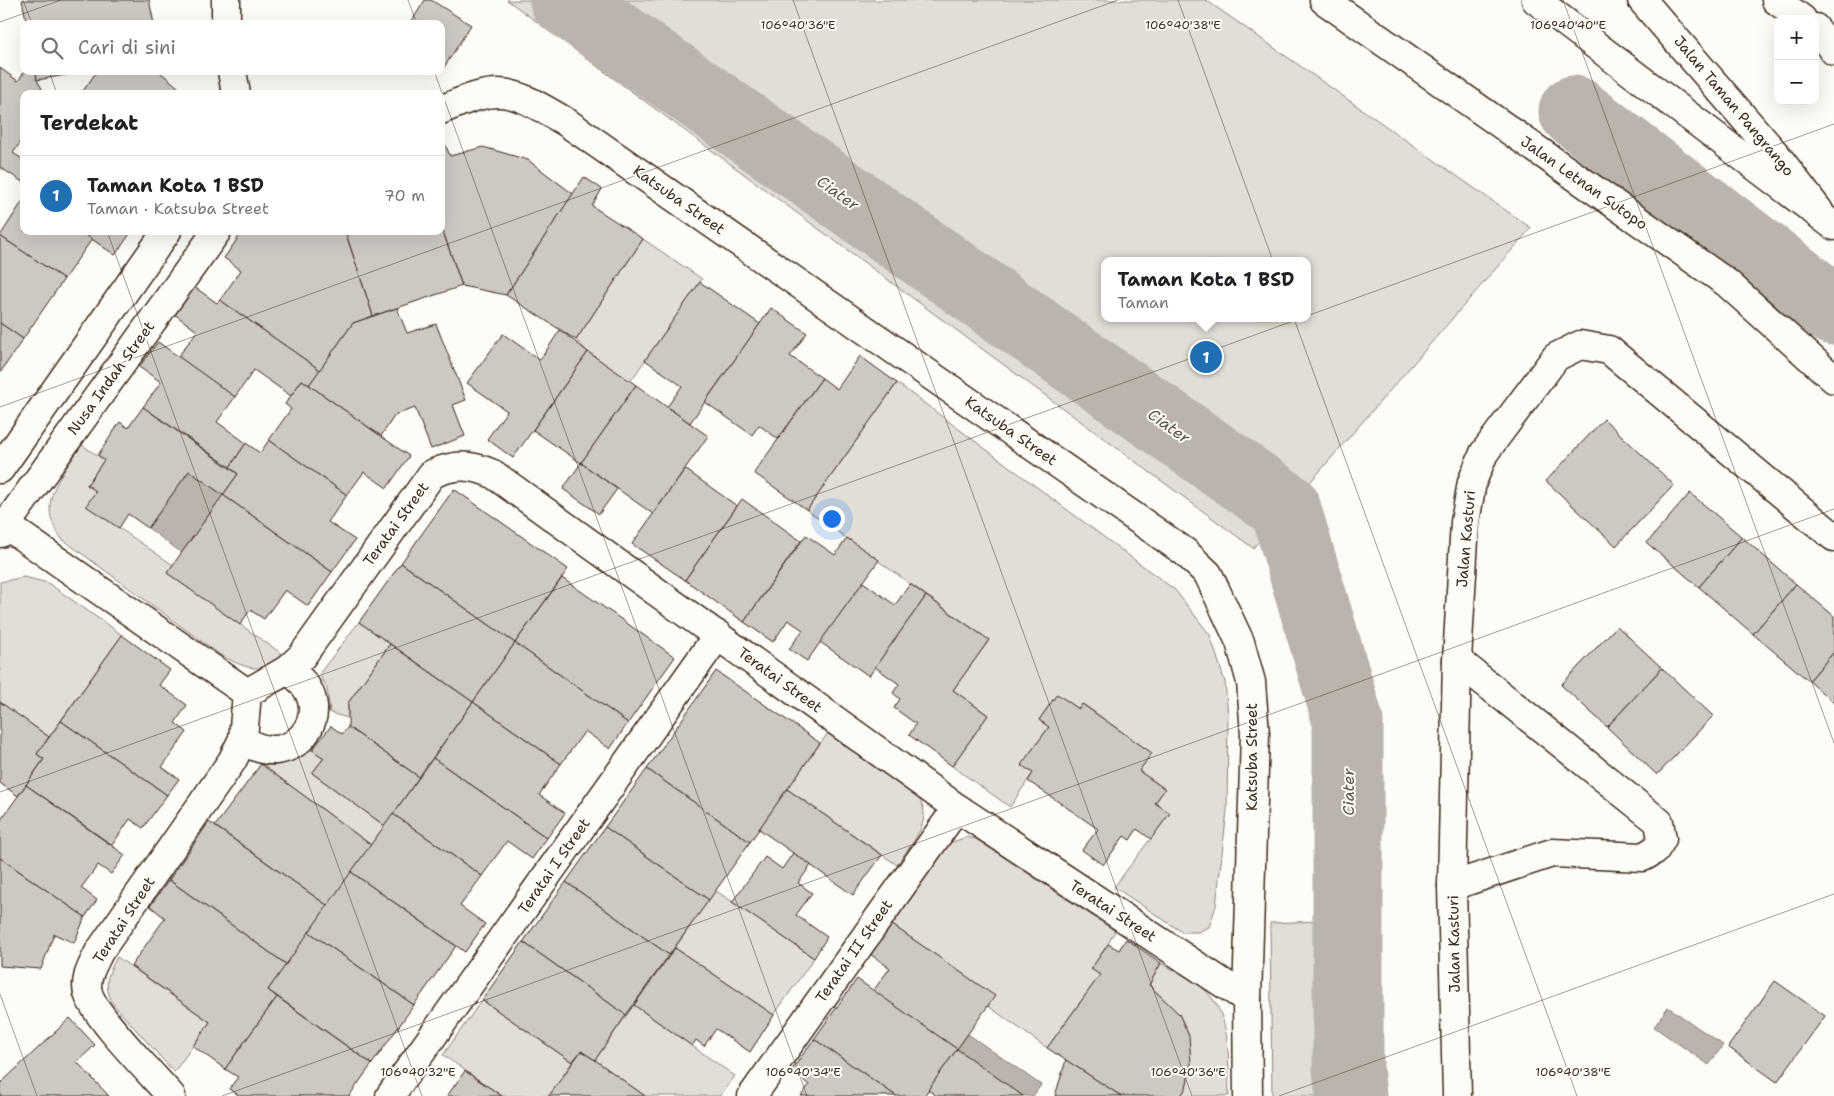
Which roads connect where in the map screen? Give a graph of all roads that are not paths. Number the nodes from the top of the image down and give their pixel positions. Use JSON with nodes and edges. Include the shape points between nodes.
{"nodes":[{"id":1,"x":226,"y":0,"type":"edge"},
{"id":2,"x":1324,"y":0,"type":"edge"},
{"id":3,"x":1536,"y":0,"type":"edge"},
{"id":4,"x":1642,"y":0,"type":"edge"},
{"id":5,"x":1776,"y":0,"type":"edge"},
{"id":6,"x":1797,"y":15,"type":"edge"},
{"id":7,"x":226,"y":20,"type":"edge"},
{"id":8,"x":1819,"y":33,"type":"edge"},
{"id":9,"x":1834,"y":51,"type":"edge"},
{"id":10,"x":233,"y":75,"type":"edge"},
{"id":11,"x":235,"y":90,"type":"edge"},
{"id":12,"x":445,"y":108,"type":"edge"},
{"id":13,"x":1828,"y":220,"type":"edge"},
{"id":14,"x":164,"y":235,"type":"edge"},
{"id":15,"x":214,"y":235,"type":"edge"},
{"id":16,"x":1834,"y":380,"type":"edge"},
{"id":17,"x":0,"y":469,"type":"edge"},
{"id":18,"x":2,"y":526,"type":"edge"},
{"id":19,"x":1834,"y":536,"type":"edge"},
{"id":20,"x":718,"y":635,"type":"junction"},
{"id":21,"x":1457,"y":660,"type":"junction"},
{"id":22,"x":287,"y":670,"type":"junction"},
{"id":23,"x":247,"y":693,"type":"junction"},
{"id":24,"x":243,"y":739,"type":"junction"},
{"id":25,"x":957,"y":808,"type":"junction"},
{"id":26,"x":1452,"y":886,"type":"junction"},
{"id":27,"x":1247,"y":999,"type":"junction"},
{"id":28,"x":171,"y":1096,"type":"edge"},
{"id":29,"x":390,"y":1096,"type":"edge"},
{"id":30,"x":752,"y":1096,"type":"edge"},
{"id":31,"x":1248,"y":1096,"type":"edge"},
{"id":32,"x":1457,"y":1096,"type":"edge"}],
"edges":[{"from":1,"to":7,"type":"street"},
{"from":2,"to":16,"type":"street","name":"Jalan Letnan Sutopo","via":[[1727,282]]},
{"from":3,"to":13,"type":"street"},
{"from":4,"to":13,"type":"street","name":"Jalan Taman Pangrango"},
{"from":5,"to":6,"type":"street"},
{"from":8,"to":9,"type":"street"},
{"from":10,"to":11,"type":"street"},
{"from":12,"to":27,"type":"street","name":"Katsuba Street","via":[[489,92],[508,92],[566,122],[1185,552],[1208,574],[1240,642],[1251,682],[1255,734]]},
{"from":14,"to":17,"type":"street"},
{"from":15,"to":18,"type":"street","name":"Nusa Indah Street"},
{"from":18,"to":23,"type":"street"},
{"from":19,"to":21,"type":"street","name":"Jalan Kasturi","via":[[1609,350],[1580,345],[1556,357],[1484,453],[1472,482],[1465,522]]},
{"from":20,"to":22,"type":"street","name":"Teratai Street","via":[[493,474],[476,466],[461,465],[432,474],[302,656]]},
{"from":20,"to":25,"type":"street","name":"Teratai Street"},
{"from":20,"to":29,"type":"street","name":"Teratai I Street"},
{"from":21,"to":26,"type":"street","name":"Jalan Kasturi"},
{"from":21,"to":26,"type":"street","via":[[1659,822],[1662,839],[1655,850],[1643,857],[1552,853]]},
{"from":22,"to":23,"type":"street","name":"Teratai Street"},
{"from":22,"to":24,"type":"street","via":[[301,678],[311,697],[312,721],[305,733],[295,743],[267,751]]},
{"from":23,"to":24,"type":"street","name":"Teratai Street"},
{"from":24,"to":28,"type":"street","name":"Teratai Street","via":[[232,761],[99,952],[88,978],[88,992],[105,1021]]},
{"from":25,"to":27,"type":"street","name":"Teratai Street"},
{"from":25,"to":30,"type":"street","name":"Teratai II Street"},
{"from":26,"to":32,"type":"street","name":"Jalan Kasturi"},
{"from":27,"to":31,"type":"street"}]}
